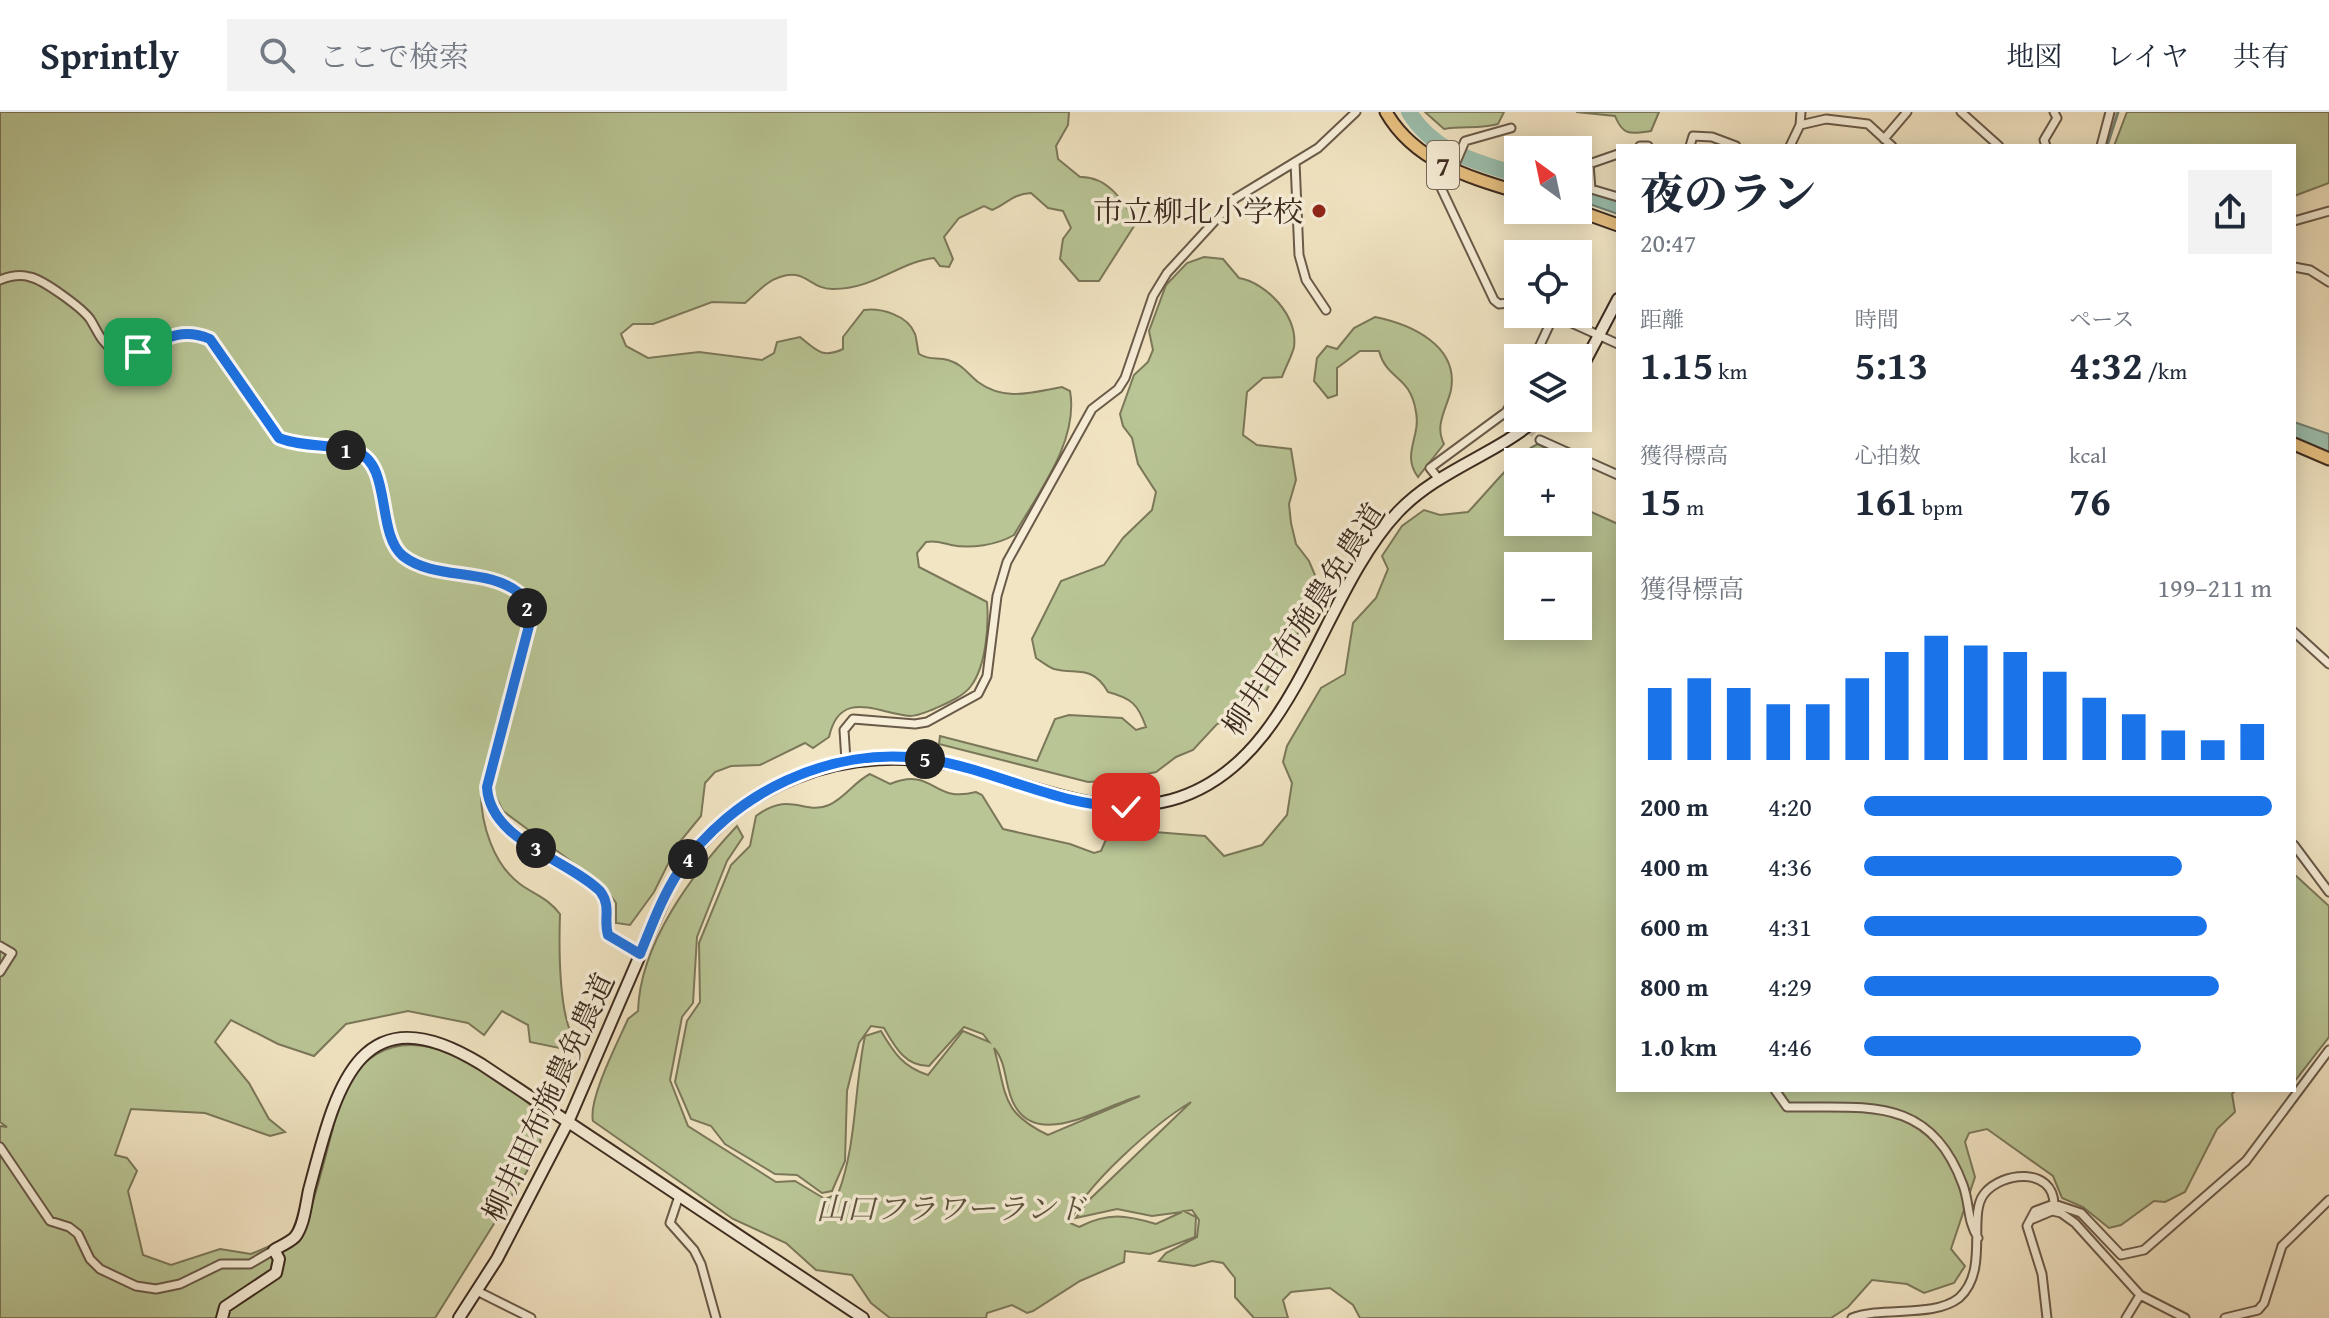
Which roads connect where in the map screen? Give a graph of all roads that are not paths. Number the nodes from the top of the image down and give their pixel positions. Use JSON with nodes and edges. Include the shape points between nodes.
{"nodes":[{"id":1,"x":1356,"y":112,"type":"edge"},
{"id":2,"x":1386,"y":112,"type":"edge"},
{"id":3,"x":1801,"y":112,"type":"edge"},
{"id":4,"x":1907,"y":112,"type":"edge"},
{"id":5,"x":1961,"y":112,"type":"edge"},
{"id":6,"x":2110,"y":112,"type":"edge"},
{"id":7,"x":2058,"y":114,"type":"edge"},
{"id":8,"x":1800,"y":125,"type":"junction"},
{"id":9,"x":1511,"y":128,"type":"dead end"},
{"id":10,"x":1884,"y":139,"type":"junction"},
{"id":11,"x":1691,"y":144,"type":"edge"},
{"id":12,"x":1731,"y":144,"type":"edge"},
{"id":13,"x":1791,"y":144,"type":"edge"},
{"id":14,"x":1890,"y":144,"type":"edge"},
{"id":15,"x":1997,"y":144,"type":"edge"},
{"id":16,"x":2045,"y":144,"type":"edge"},
{"id":17,"x":2102,"y":144,"type":"edge"},
{"id":18,"x":1616,"y":155,"type":"edge"},
{"id":19,"x":1295,"y":162,"type":"junction"},
{"id":20,"x":1439,"y":163,"type":"junction"},
{"id":21,"x":1454,"y":167,"type":"junction"},
{"id":22,"x":1504,"y":187,"type":"edge"},
{"id":23,"x":1616,"y":196,"type":"edge"},
{"id":24,"x":2329,"y":211,"type":"edge"},
{"id":25,"x":1592,"y":216,"type":"edge"},
{"id":26,"x":2296,"y":220,"type":"edge"},
{"id":27,"x":1616,"y":224,"type":"edge"},
{"id":28,"x":2296,"y":267,"type":"edge"},
{"id":29,"x":0,"y":280,"type":"edge"},
{"id":30,"x":2329,"y":282,"type":"edge"},
{"id":31,"x":1504,"y":303,"type":"edge"},
{"id":32,"x":1616,"y":303,"type":"edge"},
{"id":33,"x":1326,"y":310,"type":"dead end"},
{"id":34,"x":1584,"y":328,"type":"edge"},
{"id":35,"x":1601,"y":336,"type":"junction"},
{"id":36,"x":1616,"y":343,"type":"edge"},
{"id":37,"x":1592,"y":351,"type":"edge"},
{"id":38,"x":1504,"y":418,"type":"edge"},
{"id":39,"x":1515,"y":432,"type":"edge"},
{"id":40,"x":1540,"y":440,"type":"tunnel mouth"},
{"id":41,"x":2296,"y":445,"type":"edge"},
{"id":42,"x":2329,"y":459,"type":"edge"},
{"id":43,"x":1616,"y":474,"type":"edge"},
{"id":44,"x":1438,"y":478,"type":"junction"},
{"id":45,"x":2296,"y":634,"type":"edge"},
{"id":46,"x":2329,"y":664,"type":"edge"},
{"id":47,"x":846,"y":761,"type":"junction"},
{"id":48,"x":2296,"y":848,"type":"edge"},
{"id":49,"x":2329,"y":892,"type":"edge"},
{"id":50,"x":0,"y":946,"type":"edge"},
{"id":51,"x":640,"y":954,"type":"junction"},
{"id":52,"x":0,"y":972,"type":"edge"},
{"id":53,"x":2329,"y":1050,"type":"edge"},
{"id":54,"x":1776,"y":1092,"type":"edge"},
{"id":55,"x":568,"y":1122,"type":"junction"},
{"id":56,"x":0,"y":1147,"type":"edge"},
{"id":57,"x":679,"y":1196,"type":"junction"},
{"id":58,"x":2329,"y":1200,"type":"edge"},
{"id":59,"x":2054,"y":1204,"type":"junction"},
{"id":60,"x":2031,"y":1220,"type":"junction"},
{"id":61,"x":1980,"y":1240,"type":"junction"},
{"id":62,"x":274,"y":1250,"type":"junction"},
{"id":63,"x":477,"y":1291,"type":"junction"},
{"id":64,"x":2140,"y":1295,"type":"junction"},
{"id":65,"x":2260,"y":1314,"type":"edge"},
{"id":66,"x":2249,"y":1316,"type":"edge"},
{"id":67,"x":222,"y":1318,"type":"edge"},
{"id":68,"x":459,"y":1318,"type":"edge"},
{"id":69,"x":531,"y":1318,"type":"edge"},
{"id":70,"x":716,"y":1318,"type":"edge"},
{"id":71,"x":863,"y":1318,"type":"edge"},
{"id":72,"x":1852,"y":1318,"type":"edge"},
{"id":73,"x":2047,"y":1318,"type":"edge"},
{"id":74,"x":2126,"y":1318,"type":"edge"},
{"id":75,"x":2185,"y":1318,"type":"edge"},
{"id":76,"x":2225,"y":1318,"type":"edge"}],
"edges":[{"from":1,"to":19,"type":"street"},
{"from":2,"to":20,"type":"main road","number":"7","via":[[1405,138]]},
{"from":3,"to":8,"type":"street"},
{"from":4,"to":10,"type":"street"},
{"from":5,"to":15,"type":"street"},
{"from":6,"to":17,"type":"street"},
{"from":7,"to":16,"type":"street"},
{"from":8,"to":10,"type":"street","via":[[1826,119],[1868,124]]},
{"from":8,"to":13,"type":"street"},
{"from":9,"to":21,"type":"street","via":[[1473,137],[1462,146]]},
{"from":10,"to":14,"type":"street"},
{"from":11,"to":12,"type":"street","via":[[1693,136]]},
{"from":18,"to":23,"type":"street","via":[[1589,164],[1591,189]]},
{"from":19,"to":33,"type":"street","via":[[1299,255],[1306,280]]},
{"from":19,"to":47,"type":"street","via":[[1236,198],[1157,286],[1125,378],[1092,409],[1007,562],[987,676],[978,694],[927,722],[853,719],[844,730]]},
{"from":20,"to":21,"type":"main road","number":"7"},
{"from":20,"to":31,"type":"street","via":[[1434,173],[1439,185],[1494,300]]},
{"from":21,"to":22,"type":"main road","number":"7"},
{"from":24,"to":26,"type":"street"},
{"from":25,"to":27,"type":"main road"},
{"from":28,"to":30,"type":"street"},
{"from":29,"to":51,"type":"street","via":[[32,277],[82,309],[104,342],[125,353],[181,332],[210,339],[279,438],[367,458],[375,469],[392,537],[405,557],[519,593],[530,622],[487,801],[503,825],[600,891],[609,908],[608,935]]},
{"from":32,"to":35,"type":"street"},
{"from":34,"to":35,"type":"street"},
{"from":35,"to":36,"type":"street"},
{"from":35,"to":37,"type":"street"},
{"from":38,"to":44,"type":"street","via":[[1430,468]]},
{"from":39,"to":44,"type":"street","name":"柳井田布施農免農道"},
{"from":40,"to":43,"type":"street"},
{"from":41,"to":42,"type":"main road"},
{"from":44,"to":47,"type":"street","name":"柳井田布施農免農道","via":[[1413,497],[1376,540],[1258,742],[1232,768],[1194,792],[1148,805],[1109,807],[925,759]]},
{"from":45,"to":46,"type":"street"},
{"from":47,"to":51,"type":"street","name":"柳井田布施農免農道","via":[[776,785],[721,823],[679,870]]},
{"from":48,"to":49,"type":"street"},
{"from":50,"to":52,"type":"street","via":[[12,953]]},
{"from":51,"to":55,"type":"street","name":"柳井田布施農免農道"},
{"from":53,"to":59,"type":"street","via":[[2246,1161],[2144,1250],[2121,1255],[2081,1213]]},
{"from":54,"to":61,"type":"street","via":[[1787,1107],[1899,1113],[1925,1125],[1963,1184],[1970,1225]]},
{"from":55,"to":57,"type":"street"},
{"from":55,"to":62,"type":"street","via":[[444,1043],[416,1038],[381,1045],[354,1065],[341,1084],[299,1230]]},
{"from":55,"to":63,"type":"street","name":"柳井田布施農免農道"},
{"from":56,"to":62,"type":"street","via":[[50,1221],[78,1234],[100,1269],[136,1286],[180,1284],[221,1264],[250,1264]]},
{"from":57,"to":70,"type":"street","via":[[670,1223],[694,1250]]},
{"from":57,"to":71,"type":"street"},
{"from":58,"to":65,"type":"street","via":[[2282,1246]]},
{"from":59,"to":60,"type":"street","via":[[2035,1211]]},
{"from":59,"to":61,"type":"street","via":[[2044,1182],[2028,1176],[2000,1181],[1978,1205]]},
{"from":60,"to":64,"type":"street","via":[[2045,1212],[2061,1213]]},
{"from":60,"to":73,"type":"street","via":[[2027,1234],[2042,1274]]},
{"from":61,"to":72,"type":"street","via":[[1975,1267],[1959,1298],[1935,1309]]},
{"from":62,"to":67,"type":"street","via":[[279,1259],[276,1273],[225,1307]]},
{"from":63,"to":68,"type":"street","name":"柳井田布施農免農道"},
{"from":63,"to":69,"type":"street"},
{"from":64,"to":74,"type":"street"},
{"from":64,"to":75,"type":"street"},
{"from":65,"to":66,"type":"street"},
{"from":66,"to":76,"type":"street"}]}
